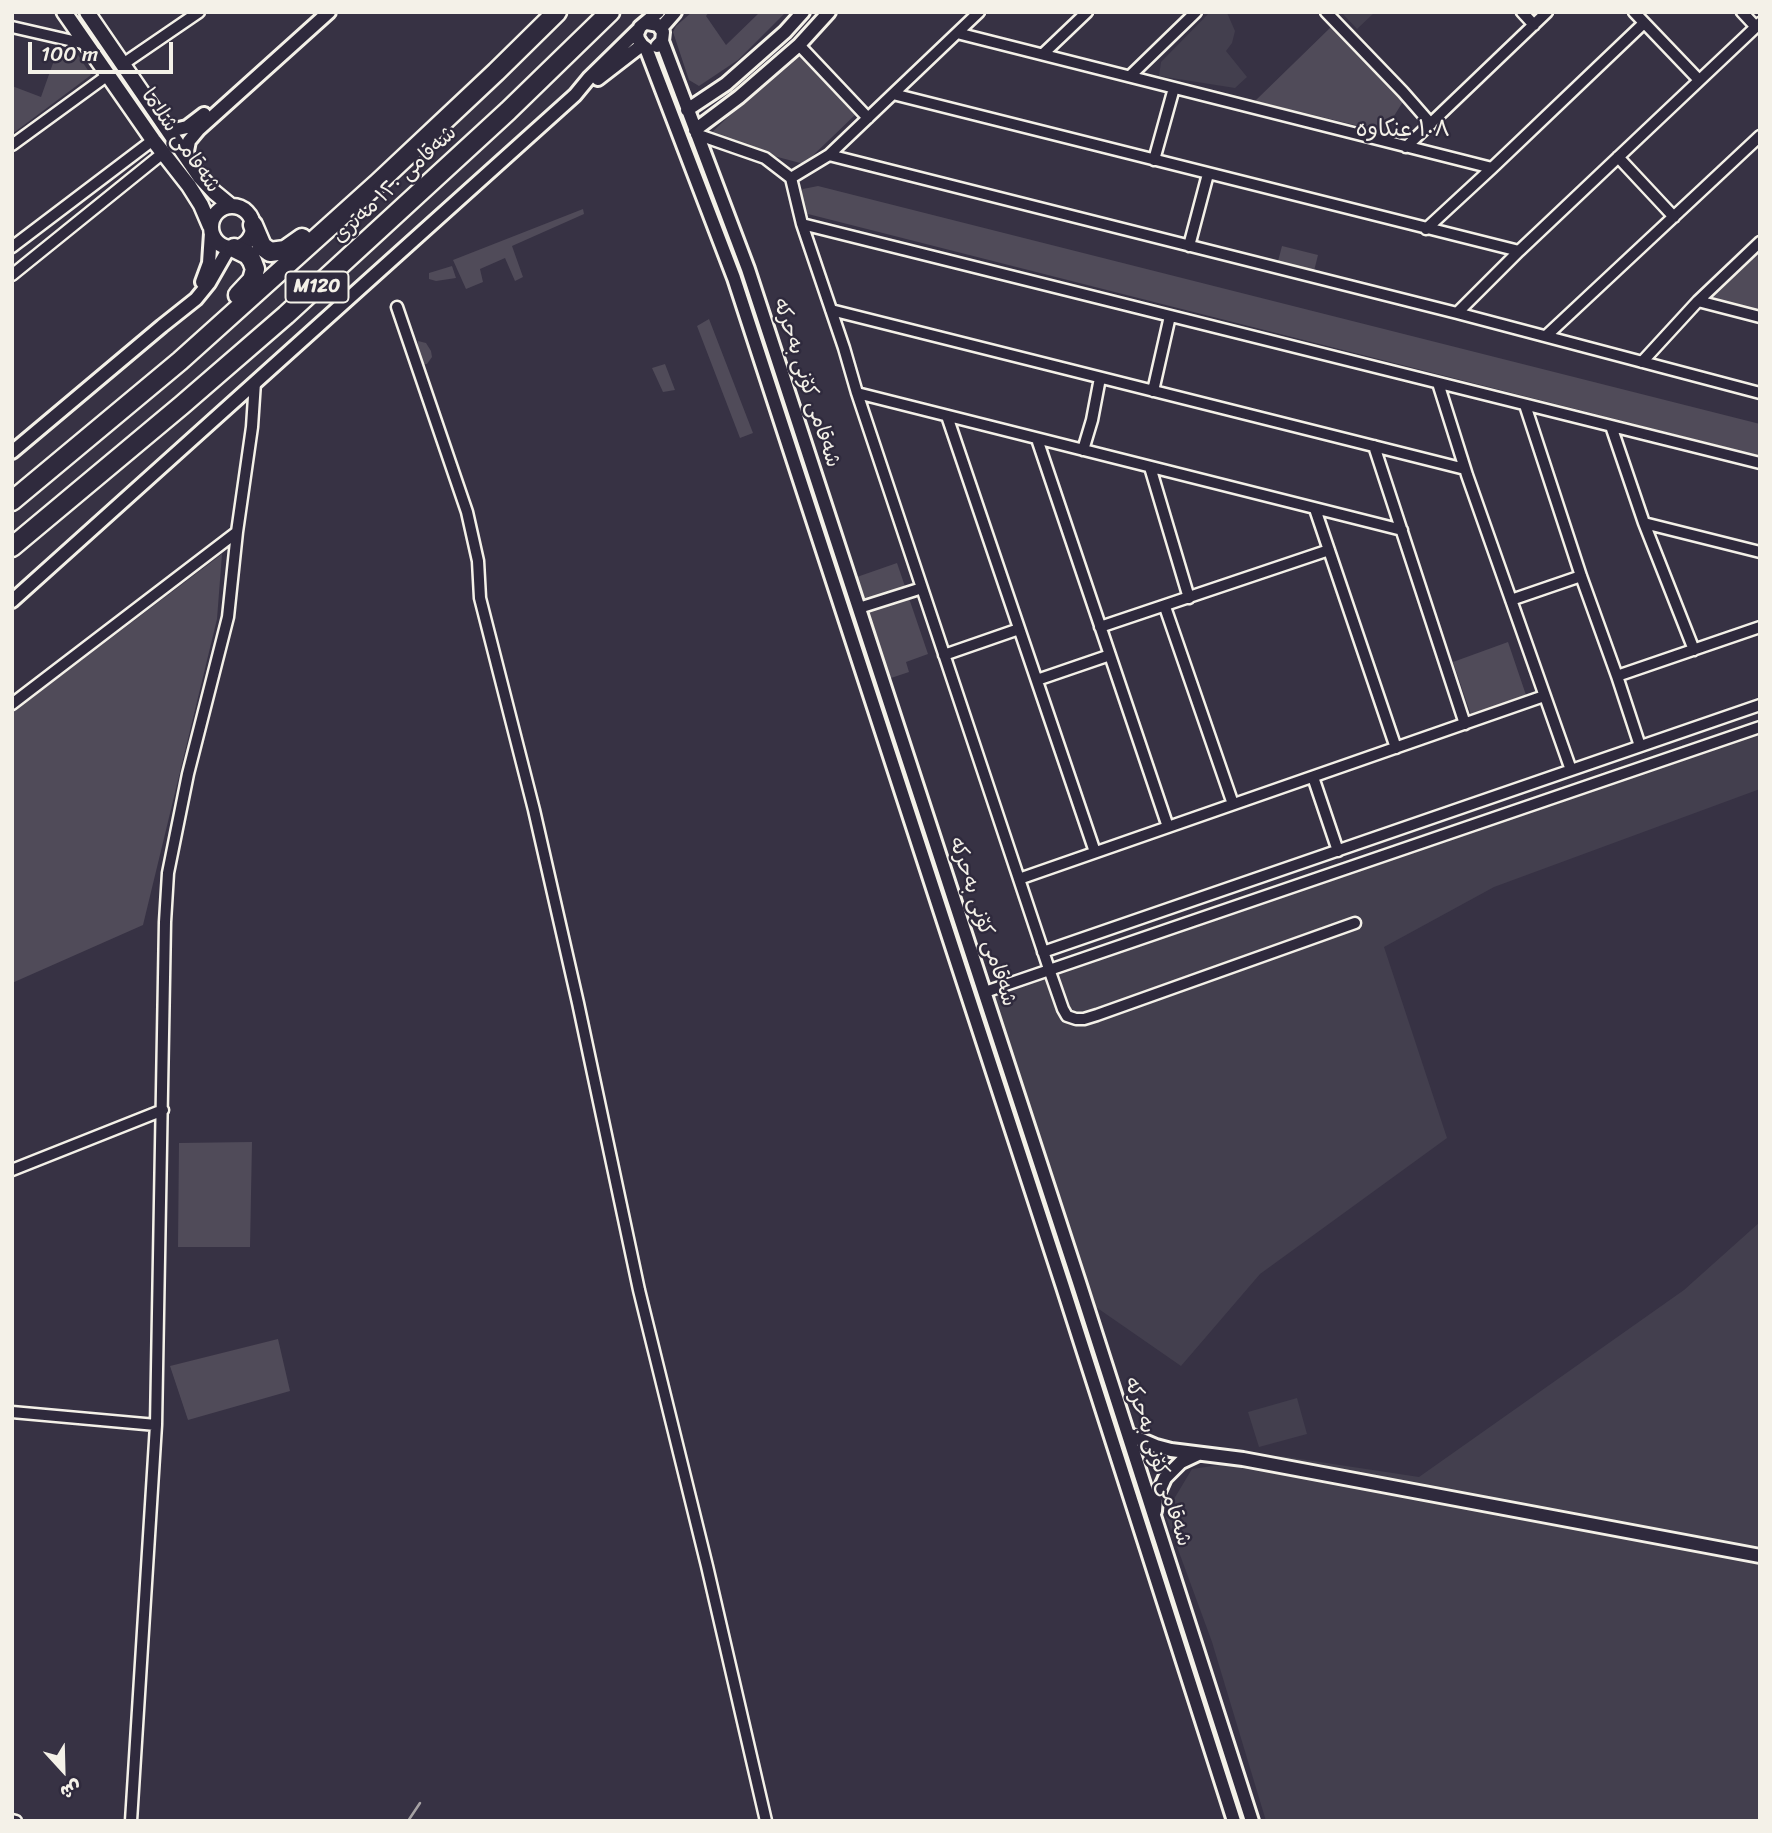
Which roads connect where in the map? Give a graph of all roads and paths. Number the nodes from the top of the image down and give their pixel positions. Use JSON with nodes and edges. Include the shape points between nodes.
{"nodes":[{"id":1,"x":65,"y":12,"type":"edge"},
{"id":2,"x":87,"y":12,"type":"edge"},
{"id":3,"x":199,"y":12,"type":"edge"},
{"id":4,"x":329,"y":12,"type":"edge"},
{"id":5,"x":557,"y":12,"type":"edge"},
{"id":6,"x":610,"y":12,"type":"edge"},
{"id":7,"x":658,"y":12,"type":"edge"},
{"id":8,"x":675,"y":12,"type":"edge"},
{"id":9,"x":803,"y":12,"type":"edge"},
{"id":10,"x":830,"y":12,"type":"edge"},
{"id":11,"x":979,"y":12,"type":"edge"},
{"id":12,"x":1087,"y":12,"type":"edge"},
{"id":13,"x":1196,"y":12,"type":"edge"},
{"id":14,"x":1326,"y":12,"type":"edge"},
{"id":15,"x":1522,"y":12,"type":"edge"},
{"id":16,"x":1546,"y":12,"type":"edge"},
{"id":17,"x":1634,"y":12,"type":"edge"},
{"id":18,"x":1742,"y":12,"type":"edge"},
{"id":19,"x":1644,"y":23,"type":"junction"},
{"id":20,"x":1534,"y":24,"type":"junction"},
{"id":21,"x":1758,"y":25,"type":"edge"},
{"id":22,"x":12,"y":27,"type":"edge"},
{"id":23,"x":642,"y":27,"type":"junction"},
{"id":24,"x":957,"y":33,"type":"junction"},
{"id":25,"x":662,"y":34,"type":"junction"},
{"id":26,"x":87,"y":44,"type":"junction"},
{"id":27,"x":799,"y":45,"type":"junction"},
{"id":28,"x":644,"y":46,"type":"junction"},
{"id":29,"x":1043,"y":54,"type":"junction"},
{"id":30,"x":123,"y":64,"type":"junction"},
{"id":31,"x":108,"y":75,"type":"junction"},
{"id":32,"x":1130,"y":76,"type":"junction"},
{"id":33,"x":1699,"y":80,"type":"junction"},
{"id":34,"x":248,"y":84,"type":"junction"},
{"id":35,"x":1174,"y":88,"type":"junction"},
{"id":36,"x":716,"y":92,"type":"junction"},
{"id":37,"x":893,"y":94,"type":"junction"},
{"id":38,"x":575,"y":95,"type":"junction"},
{"id":39,"x":726,"y":107,"type":"junction"},
{"id":40,"x":687,"y":110,"type":"junction"},
{"id":41,"x":868,"y":118,"type":"junction"},
{"id":42,"x":1431,"y":124,"type":"junction"},
{"id":43,"x":168,"y":130,"type":"junction"},
{"id":44,"x":696,"y":132,"type":"junction"},
{"id":45,"x":153,"y":140,"type":"junction"},
{"id":46,"x":1758,"y":143,"type":"edge"},
{"id":47,"x":12,"y":145,"type":"edge"},
{"id":48,"x":1406,"y":147,"type":"junction"},
{"id":49,"x":163,"y":153,"type":"junction"},
{"id":50,"x":829,"y":155,"type":"junction"},
{"id":51,"x":186,"y":156,"type":"junction"},
{"id":52,"x":1618,"y":157,"type":"junction"},
{"id":53,"x":1154,"y":160,"type":"junction"},
{"id":54,"x":1492,"y":168,"type":"junction"},
{"id":55,"x":1208,"y":174,"type":"junction"},
{"id":56,"x":791,"y":178,"type":"junction"},
{"id":57,"x":360,"y":199,"type":"junction"},
{"id":58,"x":231,"y":206,"type":"junction"},
{"id":59,"x":1674,"y":217,"type":"junction"},
{"id":60,"x":802,"y":224,"type":"junction"},
{"id":61,"x":253,"y":225,"type":"junction"},
{"id":62,"x":1426,"y":229,"type":"junction"},
{"id":63,"x":211,"y":230,"type":"junction"},
{"id":64,"x":1760,"y":242,"type":"edge"},
{"id":65,"x":1189,"y":246,"type":"junction"},
{"id":66,"x":12,"y":247,"type":"edge"},
{"id":67,"x":232,"y":248,"type":"junction"},
{"id":68,"x":1519,"y":251,"type":"junction"},
{"id":69,"x":12,"y":275,"type":"edge"},
{"id":70,"x":1698,"y":301,"type":"junction"},
{"id":71,"x":397,"y":307,"type":"dead end"},
{"id":72,"x":831,"y":310,"type":"junction"},
{"id":73,"x":1457,"y":313,"type":"junction"},
{"id":74,"x":1170,"y":316,"type":"junction"},
{"id":75,"x":1760,"y":317,"type":"edge"},
{"id":76,"x":162,"y":326,"type":"junction"},
{"id":77,"x":1546,"y":337,"type":"junction"},
{"id":78,"x":204,"y":339,"type":"junction"},
{"id":79,"x":1642,"y":362,"type":"junction"},
{"id":80,"x":1100,"y":378,"type":"junction"},
{"id":81,"x":255,"y":382,"type":"junction"},
{"id":82,"x":1438,"y":383,"type":"junction"},
{"id":83,"x":1153,"y":391,"type":"junction"},
{"id":84,"x":857,"y":393,"type":"junction"},
{"id":85,"x":1760,"y":393,"type":"edge"},
{"id":86,"x":1525,"y":405,"type":"junction"},
{"id":87,"x":947,"y":416,"type":"junction"},
{"id":88,"x":1611,"y":426,"type":"junction"},
{"id":89,"x":1037,"y":439,"type":"junction"},
{"id":90,"x":1374,"y":446,"type":"junction"},
{"id":91,"x":1083,"y":450,"type":"junction"},
{"id":92,"x":12,"y":452,"type":"edge"},
{"id":93,"x":1760,"y":463,"type":"edge"},
{"id":94,"x":1150,"y":467,"type":"junction"},
{"id":95,"x":1465,"y":469,"type":"junction"},
{"id":96,"x":12,"y":502,"type":"edge"},
{"id":97,"x":1315,"y":509,"type":"junction"},
{"id":98,"x":1644,"y":523,"type":"junction"},
{"id":99,"x":1402,"y":530,"type":"junction"},
{"id":100,"x":237,"y":532,"type":"junction"},
{"id":101,"x":12,"y":547,"type":"edge"},
{"id":102,"x":1329,"y":550,"type":"junction"},
{"id":103,"x":1760,"y":552,"type":"edge"},
{"id":104,"x":1581,"y":576,"type":"junction"},
{"id":105,"x":922,"y":588,"type":"junction"},
{"id":106,"x":1189,"y":598,"type":"junction"},
{"id":107,"x":1511,"y":600,"type":"junction"},
{"id":108,"x":12,"y":601,"type":"edge"},
{"id":109,"x":1165,"y":607,"type":"junction"},
{"id":110,"x":859,"y":608,"type":"junction"},
{"id":111,"x":1100,"y":627,"type":"junction"},
{"id":112,"x":1760,"y":627,"type":"edge"},
{"id":113,"x":1019,"y":629,"type":"junction"},
{"id":114,"x":1693,"y":650,"type":"junction"},
{"id":115,"x":944,"y":655,"type":"junction"},
{"id":116,"x":1110,"y":655,"type":"junction"},
{"id":117,"x":1617,"y":676,"type":"junction"},
{"id":118,"x":1037,"y":680,"type":"junction"},
{"id":119,"x":1544,"y":696,"type":"junction"},
{"id":120,"x":12,"y":704,"type":"edge"},
{"id":121,"x":1760,"y":705,"type":"edge"},
{"id":122,"x":1465,"y":724,"type":"junction"},
{"id":123,"x":1760,"y":727,"type":"edge"},
{"id":124,"x":1640,"y":746,"type":"junction"},
{"id":125,"x":1396,"y":748,"type":"junction"},
{"id":126,"x":1571,"y":770,"type":"junction"},
{"id":127,"x":1313,"y":777,"type":"junction"},
{"id":128,"x":1233,"y":804,"type":"junction"},
{"id":129,"x":1168,"y":827,"type":"junction"},
{"id":130,"x":1338,"y":851,"type":"junction"},
{"id":131,"x":1095,"y":852,"type":"junction"},
{"id":132,"x":1019,"y":879,"type":"junction"},
{"id":133,"x":1355,"y":923,"type":"dead end"},
{"id":134,"x":1044,"y":952,"type":"junction"},
{"id":135,"x":1049,"y":969,"type":"junction"},
{"id":136,"x":985,"y":992,"type":"junction"},
{"id":137,"x":163,"y":1110,"type":"junction"},
{"id":138,"x":12,"y":1170,"type":"edge"},
{"id":139,"x":12,"y":1412,"type":"edge"},
{"id":140,"x":156,"y":1425,"type":"junction"},
{"id":141,"x":1128,"y":1434,"type":"junction"},
{"id":142,"x":1202,"y":1453,"type":"junction"},
{"id":143,"x":1155,"y":1520,"type":"junction"},
{"id":144,"x":1760,"y":1556,"type":"edge"},
{"id":145,"x":131,"y":1821,"type":"edge"},
{"id":146,"x":765,"y":1821,"type":"edge"},
{"id":147,"x":1234,"y":1821,"type":"edge"},
{"id":148,"x":1252,"y":1821,"type":"edge"}],
"edges":[{"from":1,"to":26,"type":"main road","name":"شەقامی شلاما"},
{"from":2,"to":30,"type":"main road","name":"شەقامی شلاما"},
{"from":3,"to":30,"type":"street"},
{"from":4,"to":34,"type":"street"},
{"from":5,"to":57,"type":"highway","name":"شەقامی ١٢٠ مەتری","number":"M120"},
{"from":6,"to":101,"type":"highway","name":"شەقامی ١٢٠ مەتری","number":"M120","via":[[305,298]]},
{"from":7,"to":23,"type":"street"},
{"from":8,"to":25,"type":"street"},
{"from":9,"to":36,"type":"street"},
{"from":10,"to":27,"type":"street"},
{"from":11,"to":24,"type":"street"},
{"from":12,"to":29,"type":"street"},
{"from":13,"to":32,"type":"street"},
{"from":14,"to":42,"type":"street"},
{"from":15,"to":20,"type":"street"},
{"from":16,"to":20,"type":"street"},
{"from":17,"to":19,"type":"street"},
{"from":18,"to":21,"type":"street"},
{"from":19,"to":33,"type":"street"},
{"from":19,"to":54,"type":"street"},
{"from":20,"to":42,"type":"street"},
{"from":21,"to":33,"type":"street"},
{"from":22,"to":26,"type":"street"},
{"from":23,"to":25,"type":"street","via":[[654,23]]},
{"from":23,"to":28,"type":"street","name":"شەقامی کۆنی بەحرکە","via":[[638,38]]},
{"from":23,"to":38,"type":"street"},
{"from":24,"to":29,"type":"street"},
{"from":24,"to":37,"type":"street"},
{"from":25,"to":28,"type":"street","via":[[656,47]]},
{"from":25,"to":40,"type":"street","name":"شەقامی کۆنی بەحرکە"},
{"from":26,"to":31,"type":"main road","name":"شەقامی شلاما"},
{"from":27,"to":39,"type":"street"},
{"from":27,"to":41,"type":"street"},
{"from":28,"to":38,"type":"street"},
{"from":28,"to":147,"type":"street","name":"شەقامی کۆنی بەحرکە","via":[[734,278]]},
{"from":29,"to":32,"type":"street"},
{"from":30,"to":43,"type":"main road","name":"شەقامی شلاما"},
{"from":31,"to":45,"type":"main road","name":"شەقامی شلاما"},
{"from":31,"to":47,"type":"street"},
{"from":32,"to":35,"type":"street"},
{"from":33,"to":52,"type":"street"},
{"from":34,"to":43,"type":"street","via":[[187,127]]},
{"from":34,"to":51,"type":"street","via":[[193,134]]},
{"from":35,"to":48,"type":"street"},
{"from":35,"to":53,"type":"street"},
{"from":36,"to":39,"type":"street"},
{"from":36,"to":40,"type":"street"},
{"from":37,"to":41,"type":"street"},
{"from":37,"to":53,"type":"street"},
{"from":38,"to":81,"type":"street"},
{"from":39,"to":44,"type":"street"},
{"from":40,"to":44,"type":"street","name":"شەقامی کۆنی بەحرکە"},
{"from":41,"to":50,"type":"street"},
{"from":42,"to":48,"type":"street"},
{"from":43,"to":51,"type":"main road","name":"شەقامی شلاما"},
{"from":44,"to":56,"type":"street","via":[[765,158]]},
{"from":44,"to":110,"type":"street","name":"شەقامی کۆنی بەحرکە","via":[[748,270]]},
{"from":45,"to":49,"type":"main road","name":"شەقامی شلاما"},
{"from":45,"to":66,"type":"street"},
{"from":46,"to":59,"type":"street"},
{"from":48,"to":54,"type":"street"},
{"from":49,"to":63,"type":"main road","name":"شەقامی شلاما","via":[[201,205]]},
{"from":49,"to":69,"type":"street"},
{"from":50,"to":56,"type":"street"},
{"from":50,"to":65,"type":"street"},
{"from":51,"to":58,"type":"main road","name":"شەقامی شلاما","via":[[207,185]]},
{"from":52,"to":59,"type":"street"},
{"from":52,"to":68,"type":"street"},
{"from":53,"to":55,"type":"street"},
{"from":54,"to":62,"type":"street"},
{"from":55,"to":62,"type":"street"},
{"from":55,"to":65,"type":"street"},
{"from":56,"to":60,"type":"street"},
{"from":57,"to":61,"type":"highway","via":[[280,252],[265,250]]},
{"from":57,"to":78,"type":"highway","name":"شەقامی ١٢٠ مەتری","number":"M120"},
{"from":58,"to":61,"type":"main road","name":"شەقامی شلاما","via":[[243,209]]},
{"from":58,"to":63,"type":"main road","name":"شەقامی شلاما","via":[[219,210]]},
{"from":59,"to":77,"type":"street"},
{"from":60,"to":72,"type":"street"},
{"from":60,"to":74,"type":"street"},
{"from":61,"to":67,"type":"main road","via":[[246,244]]},
{"from":62,"to":68,"type":"street"},
{"from":63,"to":67,"type":"main road","name":"شەقامی شلاما","via":[[218,244]]},
{"from":63,"to":76,"type":"street","via":[[209,263],[201,285]]},
{"from":64,"to":70,"type":"street"},
{"from":65,"to":73,"type":"street"},
{"from":67,"to":76,"type":"street","via":[[204,291]]},
{"from":67,"to":78,"type":"highway","via":[[250,258],[254,277],[225,307]]},
{"from":68,"to":73,"type":"street"},
{"from":70,"to":75,"type":"street"},
{"from":70,"to":79,"type":"street"},
{"from":71,"to":146,"type":"street","via":[[467,512],[478,561],[480,598],[534,810],[639,1290]]},
{"from":72,"to":80,"type":"street"},
{"from":72,"to":84,"type":"street"},
{"from":73,"to":77,"type":"street"},
{"from":74,"to":82,"type":"street"},
{"from":74,"to":83,"type":"street"},
{"from":76,"to":92,"type":"street"},
{"from":77,"to":79,"type":"street"},
{"from":78,"to":96,"type":"highway","name":"شەقامی ١٢٠ مەتری","number":"M120"},
{"from":79,"to":85,"type":"street"},
{"from":80,"to":83,"type":"street"},
{"from":80,"to":91,"type":"street"},
{"from":81,"to":100,"type":"street"},
{"from":81,"to":108,"type":"street"},
{"from":82,"to":86,"type":"street"},
{"from":82,"to":95,"type":"street"},
{"from":83,"to":90,"type":"street"},
{"from":84,"to":87,"type":"street"},
{"from":84,"to":105,"type":"street"},
{"from":86,"to":88,"type":"street"},
{"from":86,"to":104,"type":"street"},
{"from":87,"to":89,"type":"street"},
{"from":87,"to":113,"type":"street"},
{"from":88,"to":93,"type":"street"},
{"from":88,"to":98,"type":"street"},
{"from":89,"to":91,"type":"street"},
{"from":89,"to":111,"type":"street"},
{"from":90,"to":95,"type":"street"},
{"from":90,"to":99,"type":"street"},
{"from":91,"to":94,"type":"street"},
{"from":94,"to":97,"type":"street"},
{"from":94,"to":106,"type":"street"},
{"from":95,"to":107,"type":"street"},
{"from":97,"to":99,"type":"street"},
{"from":97,"to":102,"type":"street"},
{"from":98,"to":103,"type":"street"},
{"from":98,"to":114,"type":"street"},
{"from":99,"to":122,"type":"street"},
{"from":100,"to":120,"type":"street"},
{"from":100,"to":137,"type":"street","via":[[228,617],[168,873]]},
{"from":102,"to":106,"type":"street"},
{"from":102,"to":125,"type":"street"},
{"from":104,"to":107,"type":"street"},
{"from":104,"to":117,"type":"street"},
{"from":105,"to":110,"type":"street"},
{"from":105,"to":115,"type":"street"},
{"from":106,"to":109,"type":"street"},
{"from":107,"to":119,"type":"street"},
{"from":109,"to":111,"type":"street"},
{"from":109,"to":128,"type":"street"},
{"from":110,"to":136,"type":"street","name":"شەقامی کۆنی بەحرکە"},
{"from":111,"to":116,"type":"street"},
{"from":112,"to":114,"type":"street"},
{"from":113,"to":115,"type":"street"},
{"from":113,"to":118,"type":"street"},
{"from":114,"to":117,"type":"street"},
{"from":115,"to":132,"type":"street"},
{"from":116,"to":118,"type":"street"},
{"from":116,"to":129,"type":"street"},
{"from":117,"to":124,"type":"street"},
{"from":118,"to":131,"type":"street"},
{"from":119,"to":122,"type":"street"},
{"from":119,"to":126,"type":"street"},
{"from":121,"to":124,"type":"street"},
{"from":122,"to":125,"type":"street"},
{"from":123,"to":135,"type":"street"},
{"from":124,"to":126,"type":"street"},
{"from":125,"to":127,"type":"street"},
{"from":126,"to":130,"type":"street"},
{"from":127,"to":128,"type":"street"},
{"from":127,"to":130,"type":"street"},
{"from":128,"to":129,"type":"street"},
{"from":129,"to":131,"type":"street"},
{"from":130,"to":134,"type":"street"},
{"from":131,"to":132,"type":"street"},
{"from":132,"to":134,"type":"street"},
{"from":133,"to":135,"type":"street","via":[[1084,1019],[1067,1016]]},
{"from":134,"to":135,"type":"street"},
{"from":135,"to":136,"type":"street"},
{"from":136,"to":141,"type":"street","name":"شەقامی کۆنی بەحرکە"},
{"from":137,"to":138,"type":"street"},
{"from":137,"to":140,"type":"street"},
{"from":139,"to":140,"type":"street"},
{"from":140,"to":145,"type":"street"},
{"from":141,"to":142,"type":"street","via":[[1156,1446]]},
{"from":141,"to":143,"type":"street","name":"شەقامی کۆنی بەحرکە"},
{"from":142,"to":143,"type":"street","via":[[1181,1462],[1165,1478],[1156,1498]]},
{"from":142,"to":144,"type":"street"},
{"from":143,"to":148,"type":"street","name":"شەقامی کۆنی بەحرکە"}]}
